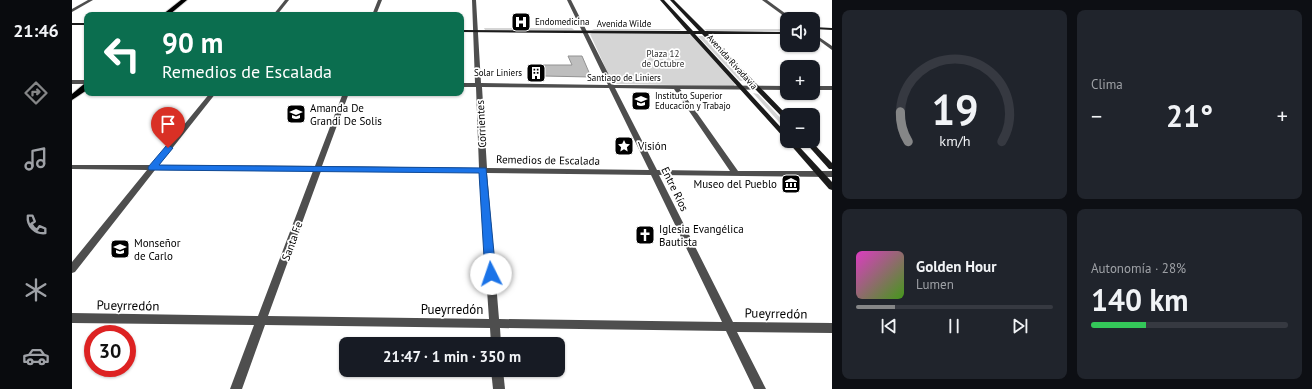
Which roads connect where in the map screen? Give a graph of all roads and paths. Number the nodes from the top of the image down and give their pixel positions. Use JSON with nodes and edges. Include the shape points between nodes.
{"nodes":[{"id":1,"x":91,"y":0,"type":"edge"},
{"id":2,"x":184,"y":0,"type":"edge"},
{"id":3,"x":193,"y":0,"type":"edge"},
{"id":4,"x":286,"y":0,"type":"edge"},
{"id":5,"x":380,"y":0,"type":"edge"},
{"id":6,"x":474,"y":0,"type":"edge"},
{"id":7,"x":569,"y":0,"type":"edge"},
{"id":8,"x":662,"y":0,"type":"edge"},
{"id":9,"x":672,"y":0,"type":"edge"},
{"id":10,"x":764,"y":0,"type":"edge"},
{"id":11,"x":72,"y":11,"type":"edge"},
{"id":12,"x":169,"y":12,"type":"edge"},
{"id":13,"x":178,"y":12,"type":"edge"},
{"id":14,"x":277,"y":12,"type":"edge"},
{"id":15,"x":375,"y":12,"type":"edge"},
{"id":16,"x":781,"y":12,"type":"edge"},
{"id":17,"x":72,"y":24,"type":"edge"},
{"id":18,"x":84,"y":24,"type":"edge"},
{"id":19,"x":464,"y":27,"type":"edge"},
{"id":20,"x":780,"y":28,"type":"edge"},
{"id":21,"x":820,"y":28,"type":"edge"},
{"id":22,"x":72,"y":29,"type":"edge"},
{"id":23,"x":84,"y":29,"type":"edge"},
{"id":24,"x":476,"y":29,"type":"junction"},
{"id":25,"x":585,"y":29,"type":"junction"},
{"id":26,"x":832,"y":29,"type":"edge"},
{"id":27,"x":689,"y":30,"type":"junction"},
{"id":28,"x":700,"y":30,"type":"junction"},
{"id":29,"x":464,"y":31,"type":"edge"},
{"id":30,"x":780,"y":33,"type":"edge"},
{"id":31,"x":832,"y":33,"type":"edge"},
{"id":32,"x":820,"y":34,"type":"edge"},
{"id":33,"x":820,"y":39,"type":"edge"},
{"id":34,"x":832,"y":48,"type":"edge"},
{"id":35,"x":72,"y":82,"type":"edge"},
{"id":36,"x":84,"y":82,"type":"edge"},
{"id":37,"x":84,"y":83,"type":"edge"},
{"id":38,"x":84,"y":83,"type":"edge"},
{"id":39,"x":464,"y":85,"type":"edge"},
{"id":40,"x":479,"y":86,"type":"junction"},
{"id":41,"x":610,"y":87,"type":"junction"},
{"id":42,"x":676,"y":87,"type":"junction"},
{"id":43,"x":741,"y":87,"type":"junction"},
{"id":44,"x":758,"y":88,"type":"junction"},
{"id":45,"x":780,"y":88,"type":"edge"},
{"id":46,"x":820,"y":88,"type":"edge"},
{"id":47,"x":832,"y":88,"type":"edge"},
{"id":48,"x":72,"y":89,"type":"edge"},
{"id":49,"x":210,"y":96,"type":"edge"},
{"id":50,"x":345,"y":96,"type":"edge"},
{"id":51,"x":72,"y":98,"type":"edge"},
{"id":52,"x":780,"y":112,"type":"edge"},
{"id":53,"x":780,"y":130,"type":"edge"},
{"id":54,"x":796,"y":148,"type":"edge"},
{"id":55,"x":814,"y":148,"type":"edge"},
{"id":56,"x":72,"y":167,"type":"edge"},
{"id":57,"x":832,"y":167,"type":"edge"},
{"id":58,"x":152,"y":168,"type":"junction"},
{"id":59,"x":318,"y":169,"type":"junction"},
{"id":60,"x":483,"y":170,"type":"junction"},
{"id":61,"x":655,"y":173,"type":"junction"},
{"id":62,"x":736,"y":174,"type":"junction"},
{"id":63,"x":820,"y":174,"type":"junction"},
{"id":64,"x":832,"y":174,"type":"edge"},
{"id":65,"x":832,"y":187,"type":"edge"},
{"id":66,"x":72,"y":269,"type":"edge"},
{"id":67,"x":72,"y":318,"type":"edge"},
{"id":68,"x":262,"y":321,"type":"junction"},
{"id":69,"x":494,"y":323,"type":"junction"},
{"id":70,"x":730,"y":327,"type":"junction"},
{"id":71,"x":832,"y":328,"type":"edge"},
{"id":72,"x":495,"y":337,"type":"edge"},
{"id":73,"x":498,"y":377,"type":"edge"},
{"id":74,"x":236,"y":389,"type":"edge"},
{"id":75,"x":499,"y":389,"type":"edge"},
{"id":76,"x":760,"y":389,"type":"edge"}],
"edges":[{"from":1,"to":11,"type":"street"},
{"from":2,"to":12,"type":"main road"},
{"from":3,"to":13,"type":"main road"},
{"from":4,"to":14,"type":"street"},
{"from":5,"to":15,"type":"street"},
{"from":6,"to":24,"type":"street","name":"Corrientes"},
{"from":7,"to":25,"type":"street","name":"Entre Ríos"},
{"from":8,"to":27,"type":"main road","name":"Avenida Rivadavia"},
{"from":9,"to":28,"type":"main road","name":"Avenida Rivadavia"},
{"from":10,"to":16,"type":"street"},
{"from":17,"to":18,"type":"main road"},
{"from":19,"to":24,"type":"main road","name":"Avenida Wilde"},
{"from":20,"to":28,"type":"main road","name":"Avenida Wilde"},
{"from":21,"to":26,"type":"main road"},
{"from":22,"to":23,"type":"main road"},
{"from":24,"to":25,"type":"main road","name":"Avenida Wilde"},
{"from":24,"to":29,"type":"main road","name":"Avenida Wilde"},
{"from":24,"to":40,"type":"street","name":"Corrientes"},
{"from":25,"to":27,"type":"main road","name":"Avenida Wilde"},
{"from":25,"to":41,"type":"street","name":"Entre Ríos"},
{"from":27,"to":28,"type":"main road","name":"Avenida Wilde"},
{"from":27,"to":43,"type":"main road","name":"Avenida Rivadavia"},
{"from":28,"to":30,"type":"main road","name":"Avenida Wilde"},
{"from":28,"to":44,"type":"main road","name":"Avenida Rivadavia"},
{"from":31,"to":32,"type":"main road"},
{"from":33,"to":34,"type":"street"},
{"from":35,"to":36,"type":"street"},
{"from":37,"to":48,"type":"main road"},
{"from":38,"to":51,"type":"main road"},
{"from":39,"to":40,"type":"street","name":"Santiago de Liniers"},
{"from":40,"to":41,"type":"street","name":"Santiago de Liniers"},
{"from":40,"to":60,"type":"street","name":"Corrientes"},
{"from":41,"to":42,"type":"street","name":"Santiago de Liniers"},
{"from":41,"to":61,"type":"street","name":"Entre Ríos"},
{"from":42,"to":43,"type":"street","name":"Santiago de Liniers"},
{"from":42,"to":62,"type":"street"},
{"from":43,"to":44,"type":"street","name":"Santiago de Liniers"},
{"from":43,"to":53,"type":"main road","name":"Avenida Rivadavia"},
{"from":44,"to":45,"type":"street","name":"Santiago de Liniers"},
{"from":44,"to":52,"type":"main road","name":"Avenida Rivadavia"},
{"from":46,"to":47,"type":"street"},
{"from":49,"to":58,"type":"street"},
{"from":50,"to":59,"type":"street","name":"Santa Fe"},
{"from":54,"to":63,"type":"main road"},
{"from":55,"to":57,"type":"main road"},
{"from":56,"to":58,"type":"street","name":"Remedios de Escalada"},
{"from":58,"to":59,"type":"street","name":"Remedios de Escalada"},
{"from":58,"to":66,"type":"street"},
{"from":59,"to":60,"type":"street","name":"Remedios de Escalada"},
{"from":59,"to":68,"type":"street","name":"Santa Fe"},
{"from":60,"to":61,"type":"street","name":"Remedios de Escalada"},
{"from":60,"to":69,"type":"street","name":"Corrientes"},
{"from":61,"to":62,"type":"street","name":"Remedios de Escalada"},
{"from":61,"to":70,"type":"street","name":"Entre Ríos"},
{"from":62,"to":63,"type":"street","name":"Remedios de Escalada"},
{"from":63,"to":64,"type":"street","name":"Remedios de Escalada"},
{"from":63,"to":65,"type":"main road"},
{"from":67,"to":68,"type":"street","name":"Pueyrredón"},
{"from":68,"to":69,"type":"street","name":"Pueyrredón"},
{"from":68,"to":74,"type":"street","name":"Santa Fe"},
{"from":69,"to":70,"type":"street","name":"Pueyrredón"},
{"from":69,"to":72,"type":"street","name":"Corrientes"},
{"from":70,"to":71,"type":"street","name":"Pueyrredón"},
{"from":70,"to":76,"type":"street","name":"Entre Ríos"},
{"from":73,"to":75,"type":"street"}]}
